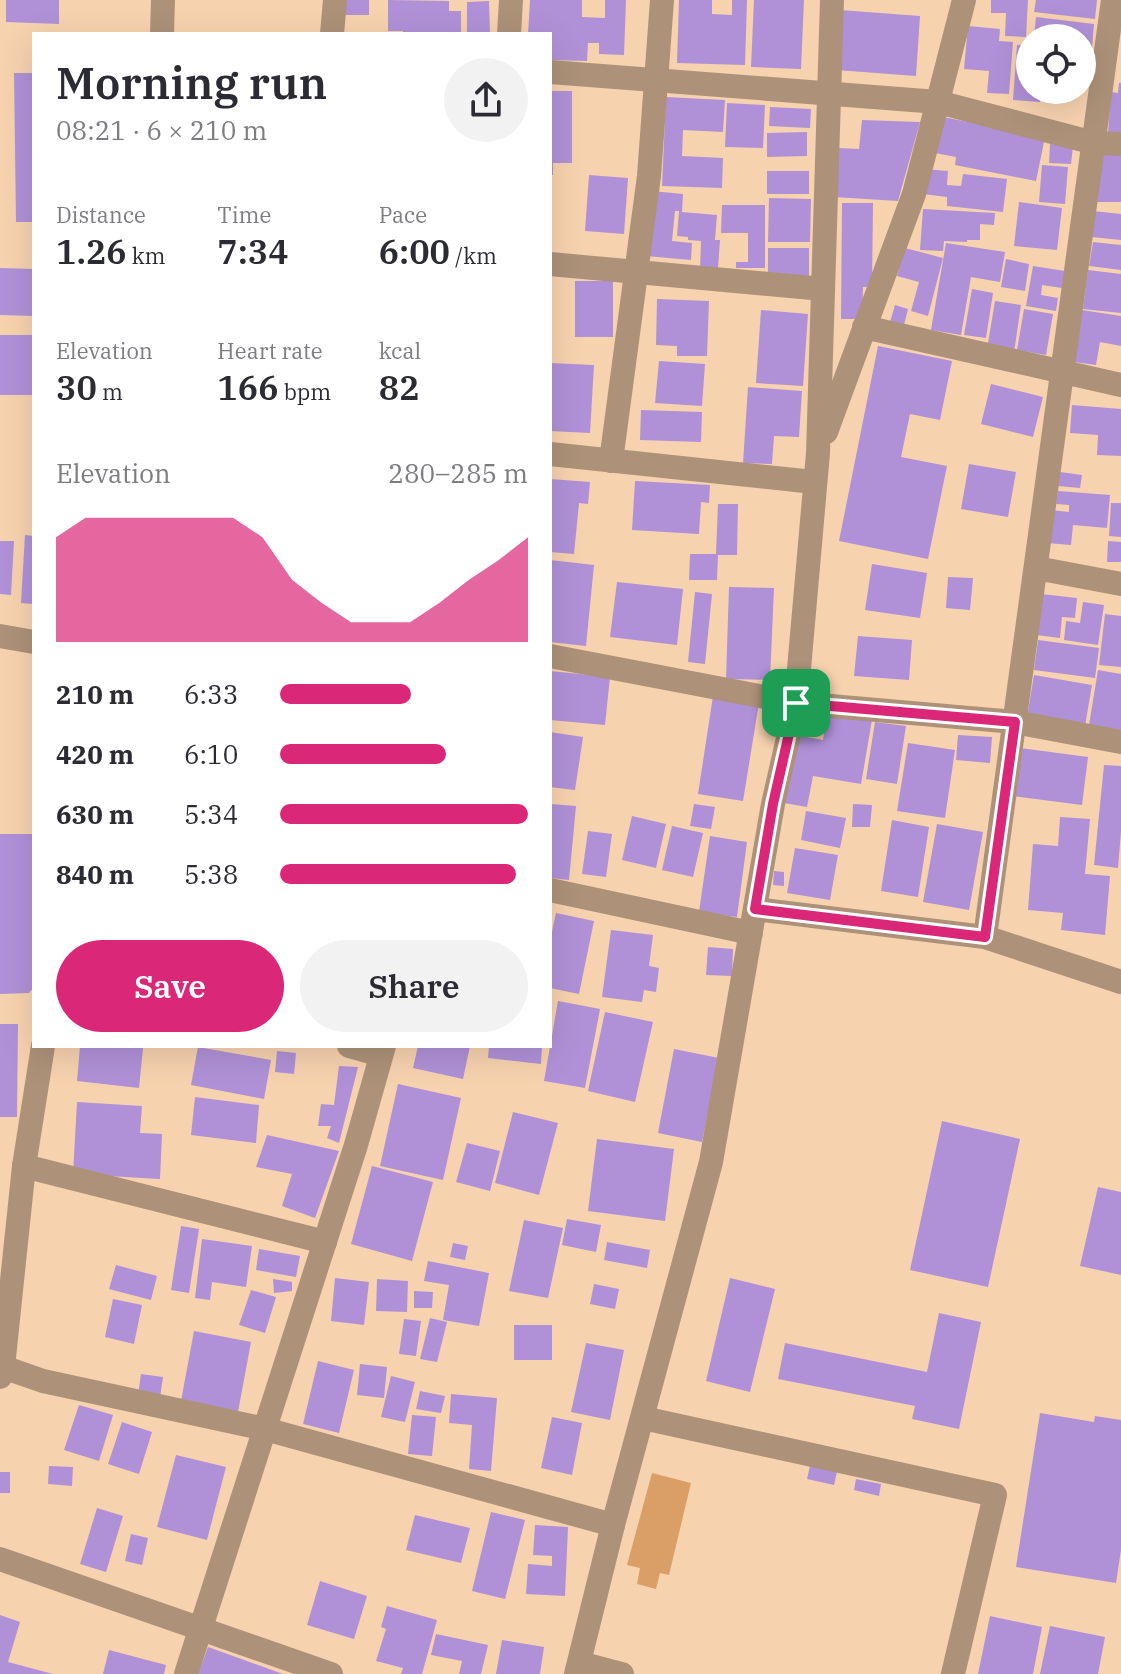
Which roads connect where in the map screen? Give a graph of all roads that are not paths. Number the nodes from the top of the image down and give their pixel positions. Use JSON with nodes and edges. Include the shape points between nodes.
{"nodes":[{"id":1,"x":163,"y":0,"type":"edge"},
{"id":2,"x":335,"y":0,"type":"edge"},
{"id":3,"x":511,"y":0,"type":"edge"},
{"id":4,"x":662,"y":0,"type":"edge"},
{"id":5,"x":832,"y":0,"type":"edge"},
{"id":6,"x":964,"y":0,"type":"edge"},
{"id":7,"x":1113,"y":0,"type":"edge"},
{"id":8,"x":162,"y":32,"type":"edge"},
{"id":9,"x":332,"y":32,"type":"edge"},
{"id":10,"x":509,"y":32,"type":"edge"},
{"id":11,"x":552,"y":72,"type":"edge"},
{"id":12,"x":657,"y":80,"type":"junction"},
{"id":13,"x":829,"y":94,"type":"junction"},
{"id":14,"x":938,"y":102,"type":"junction"},
{"id":15,"x":1094,"y":143,"type":"junction"},
{"id":16,"x":1121,"y":144,"type":"edge"},
{"id":17,"x":552,"y":264,"type":"edge"},
{"id":18,"x":637,"y":272,"type":"junction"},
{"id":19,"x":823,"y":289,"type":"junction"},
{"id":20,"x":864,"y":327,"type":"junction"},
{"id":21,"x":1063,"y":372,"type":"junction"},
{"id":22,"x":1121,"y":385,"type":"edge"},
{"id":23,"x":818,"y":453,"type":"junction"},
{"id":24,"x":552,"y":454,"type":"edge"},
{"id":25,"x":611,"y":461,"type":"junction"},
{"id":26,"x":814,"y":482,"type":"junction"},
{"id":27,"x":1036,"y":568,"type":"junction"},
{"id":28,"x":1121,"y":584,"type":"edge"},
{"id":29,"x":0,"y":636,"type":"edge"},
{"id":30,"x":32,"y":642,"type":"edge"},
{"id":31,"x":552,"y":656,"type":"edge"},
{"id":32,"x":796,"y":703,"type":"junction"},
{"id":33,"x":1015,"y":722,"type":"junction"},
{"id":34,"x":1121,"y":742,"type":"edge"},
{"id":35,"x":552,"y":890,"type":"edge"},
{"id":36,"x":753,"y":921,"type":"junction"},
{"id":37,"x":985,"y":937,"type":"junction"},
{"id":38,"x":1121,"y":982,"type":"edge"},
{"id":39,"x":43,"y":1048,"type":"edge"},
{"id":40,"x":363,"y":1048,"type":"edge"},
{"id":41,"x":383,"y":1051,"type":"edge"},
{"id":42,"x":24,"y":1166,"type":"junction"},
{"id":43,"x":325,"y":1242,"type":"junction"},
{"id":44,"x":2,"y":1372,"type":"edge"},
{"id":45,"x":643,"y":1418,"type":"junction"},
{"id":46,"x":265,"y":1429,"type":"junction"},
{"id":47,"x":613,"y":1525,"type":"junction"},
{"id":48,"x":0,"y":1559,"type":"edge"},
{"id":49,"x":201,"y":1629,"type":"junction"},
{"id":50,"x":578,"y":1669,"type":"edge"},
{"id":51,"x":186,"y":1674,"type":"edge"},
{"id":52,"x":331,"y":1674,"type":"edge"},
{"id":53,"x":622,"y":1674,"type":"edge"},
{"id":54,"x":953,"y":1674,"type":"edge"}],
"edges":[{"from":1,"to":8,"type":"street"},
{"from":2,"to":9,"type":"street"},
{"from":3,"to":10,"type":"street"},
{"from":4,"to":12,"type":"street"},
{"from":5,"to":13,"type":"street"},
{"from":6,"to":14,"type":"street"},
{"from":7,"to":15,"type":"street"},
{"from":11,"to":12,"type":"street"},
{"from":12,"to":13,"type":"street"},
{"from":12,"to":18,"type":"street"},
{"from":13,"to":14,"type":"street"},
{"from":13,"to":19,"type":"street"},
{"from":14,"to":15,"type":"street"},
{"from":14,"to":20,"type":"street","via":[[914,194]]},
{"from":15,"to":16,"type":"street"},
{"from":15,"to":21,"type":"street"},
{"from":17,"to":18,"type":"street"},
{"from":18,"to":19,"type":"street"},
{"from":18,"to":25,"type":"street"},
{"from":19,"to":23,"type":"street"},
{"from":20,"to":21,"type":"street"},
{"from":20,"to":23,"type":"street"},
{"from":21,"to":22,"type":"street"},
{"from":21,"to":27,"type":"street"},
{"from":23,"to":26,"type":"street"},
{"from":24,"to":25,"type":"street"},
{"from":25,"to":26,"type":"street"},
{"from":26,"to":32,"type":"street"},
{"from":27,"to":28,"type":"street"},
{"from":27,"to":33,"type":"street"},
{"from":29,"to":30,"type":"street"},
{"from":31,"to":32,"type":"street"},
{"from":32,"to":33,"type":"street"},
{"from":32,"to":36,"type":"street"},
{"from":33,"to":34,"type":"street"},
{"from":33,"to":37,"type":"street"},
{"from":35,"to":36,"type":"street"},
{"from":36,"to":37,"type":"street"},
{"from":36,"to":45,"type":"street","via":[[711,1162]]},
{"from":37,"to":38,"type":"street"},
{"from":39,"to":42,"type":"street"},
{"from":40,"to":41,"type":"street"},
{"from":41,"to":43,"type":"street"},
{"from":42,"to":43,"type":"street"},
{"from":42,"to":44,"type":"street"},
{"from":43,"to":46,"type":"street"},
{"from":44,"to":46,"type":"street"},
{"from":45,"to":47,"type":"street"},
{"from":45,"to":54,"type":"street","via":[[995,1495]]},
{"from":46,"to":47,"type":"street"},
{"from":46,"to":49,"type":"street"},
{"from":47,"to":50,"type":"street"},
{"from":48,"to":49,"type":"street"},
{"from":49,"to":51,"type":"street"},
{"from":49,"to":52,"type":"street"},
{"from":50,"to":53,"type":"street"}]}
